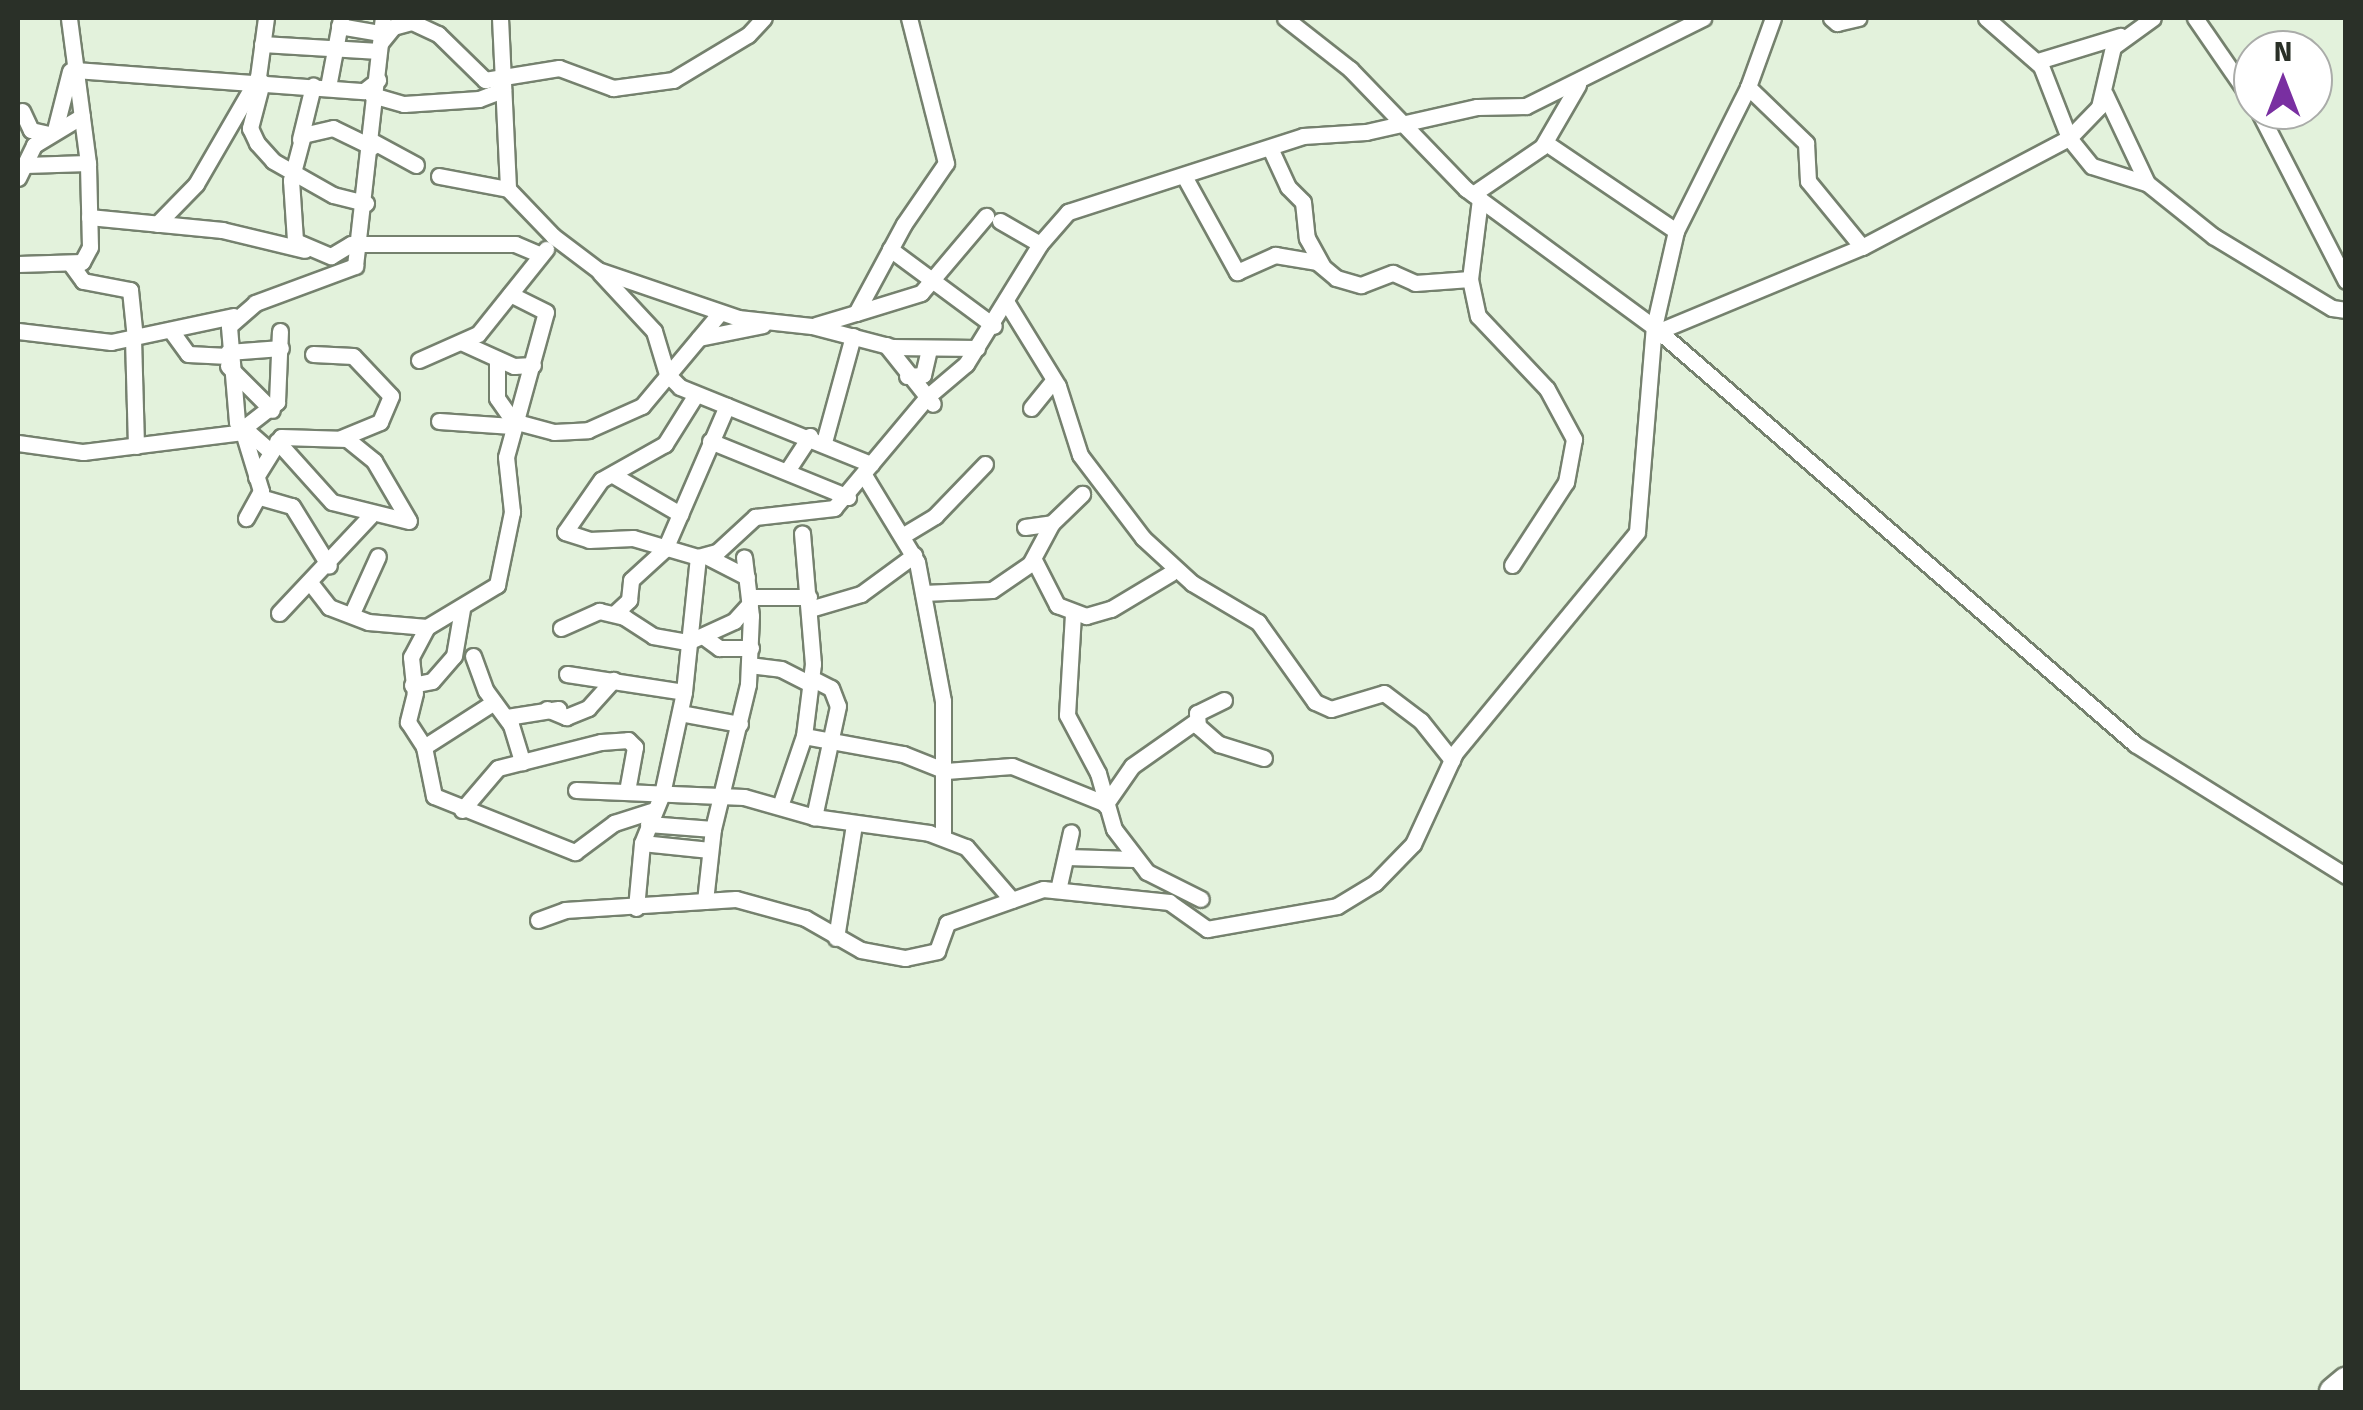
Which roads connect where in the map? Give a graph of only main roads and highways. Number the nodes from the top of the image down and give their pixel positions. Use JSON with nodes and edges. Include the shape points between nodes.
{"nodes":[{"id":1,"x":2346,"y":1382,"type":"edge"},
{"id":2,"x":2334,"y":1392,"type":"edge"}],
"edges":[{"from":1,"to":2,"type":"highway"}]}
